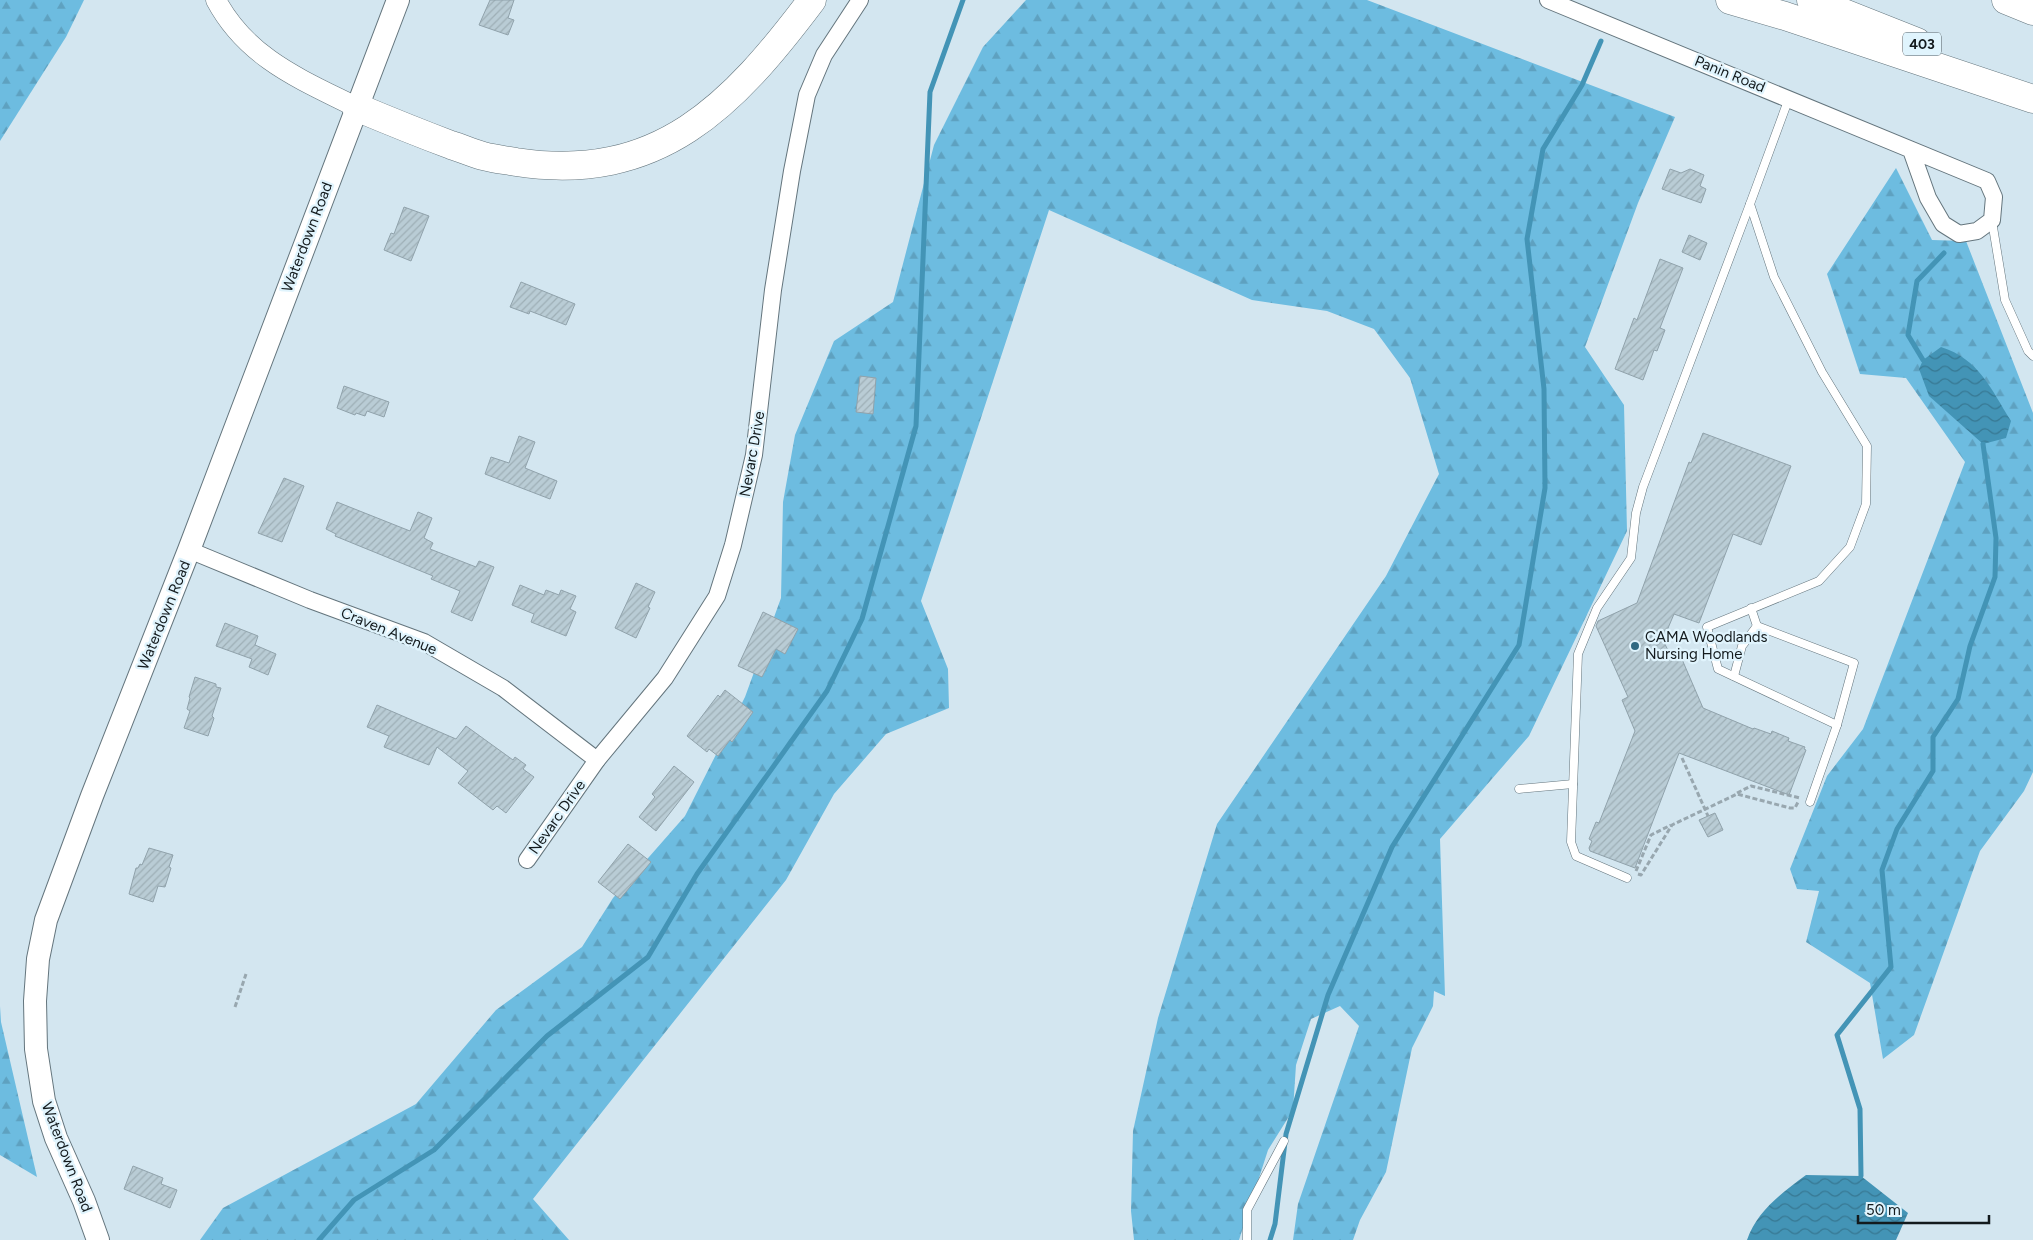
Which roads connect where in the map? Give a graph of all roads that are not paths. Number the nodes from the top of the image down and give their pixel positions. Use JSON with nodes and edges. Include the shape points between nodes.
{"nodes":[{"id":1,"x":216,"y":0,"type":"edge"},
{"id":2,"x":398,"y":0,"type":"edge"},
{"id":3,"x":812,"y":0,"type":"edge"},
{"id":4,"x":860,"y":0,"type":"edge"},
{"id":5,"x":1548,"y":0,"type":"edge"},
{"id":6,"x":1730,"y":0,"type":"edge"},
{"id":7,"x":1811,"y":0,"type":"edge"},
{"id":8,"x":2006,"y":0,"type":"edge"},
{"id":9,"x":2033,"y":11,"type":"edge"},
{"id":10,"x":2033,"y":88,"type":"edge"},
{"id":11,"x":1790,"y":98,"type":"junction"},
{"id":12,"x":2033,"y":98,"type":"edge"},
{"id":13,"x":356,"y":107,"type":"junction"},
{"id":14,"x":1911,"y":150,"type":"junction"},
{"id":15,"x":1750,"y":204,"type":"junction"},
{"id":16,"x":1992,"y":220,"type":"junction"},
{"id":17,"x":2033,"y":356,"type":"edge"},
{"id":18,"x":189,"y":550,"type":"junction"},
{"id":19,"x":1750,"y":608,"type":"junction"},
{"id":20,"x":1757,"y":626,"type":"junction"},
{"id":21,"x":1734,"y":676,"type":"junction"},
{"id":22,"x":1837,"y":725,"type":"junction"},
{"id":23,"x":597,"y":760,"type":"junction"},
{"id":24,"x":1573,"y":784,"type":"junction"},
{"id":25,"x":1519,"y":789,"type":"dead end"},
{"id":26,"x":1810,"y":802,"type":"road end"},
{"id":27,"x":527,"y":860,"type":"dead end"},
{"id":28,"x":1626,"y":878,"type":"road end"},
{"id":29,"x":1284,"y":1141,"type":"dead end"},
{"id":30,"x":98,"y":1240,"type":"edge"},
{"id":31,"x":1247,"y":1240,"type":"edge"}],
"edges":[{"from":1,"to":13,"type":"street","via":[[240,36],[261,54],[284,71]]},
{"from":2,"to":13,"type":"main road","name":"Waterdown Road"},
{"from":3,"to":13,"type":"highway","via":[[761,64],[733,93],[701,120],[660,145],[632,157],[571,166],[540,166],[483,156]]},
{"from":4,"to":23,"type":"street","name":"Nevarc Drive","via":[[824,56],[807,95],[773,290],[754,455],[734,545],[717,596],[665,678]]},
{"from":5,"to":11,"type":"street","name":"Panin Road"},
{"from":6,"to":12,"type":"highway"},
{"from":7,"to":10,"type":"highway","number":"403"},
{"from":8,"to":9,"type":"highway"},
{"from":11,"to":14,"type":"street","name":"Panin Road"},
{"from":11,"to":15,"type":"lane"},
{"from":13,"to":18,"type":"main road","name":"Waterdown Road"},
{"from":14,"to":16,"type":"street","name":"Panin Road","via":[[1987,180],[1994,197]]},
{"from":14,"to":16,"type":"street","via":[[1928,198],[1943,224],[1959,234],[1977,230]]},
{"from":15,"to":19,"type":"lane","via":[[1774,277],[1822,372],[1867,446],[1866,504],[1850,546],[1819,581]]},
{"from":15,"to":24,"type":"lane","via":[[1643,487],[1636,513],[1632,558],[1597,608],[1578,654]]},
{"from":16,"to":17,"type":"lane","via":[[2005,300]]},
{"from":18,"to":23,"type":"street","name":"Craven Avenue","via":[[424,642],[503,688]]},
{"from":18,"to":30,"type":"main road","name":"Waterdown Road","via":[[63,872],[46,920],[38,959],[34,1001],[36,1049],[44,1101]]},
{"from":19,"to":20,"type":"lane"},
{"from":19,"to":21,"type":"lane","via":[[1707,626],[1718,669]]},
{"from":20,"to":21,"type":"lane","via":[[1742,646]]},
{"from":20,"to":22,"type":"lane","via":[[1854,663]]},
{"from":21,"to":22,"type":"lane"},
{"from":22,"to":26,"type":"lane"},
{"from":23,"to":27,"type":"street","name":"Nevarc Drive"},
{"from":24,"to":25,"type":"lane"},
{"from":24,"to":28,"type":"lane","via":[[1571,842],[1576,856]]},
{"from":29,"to":31,"type":"lane","via":[[1247,1210]]}]}
